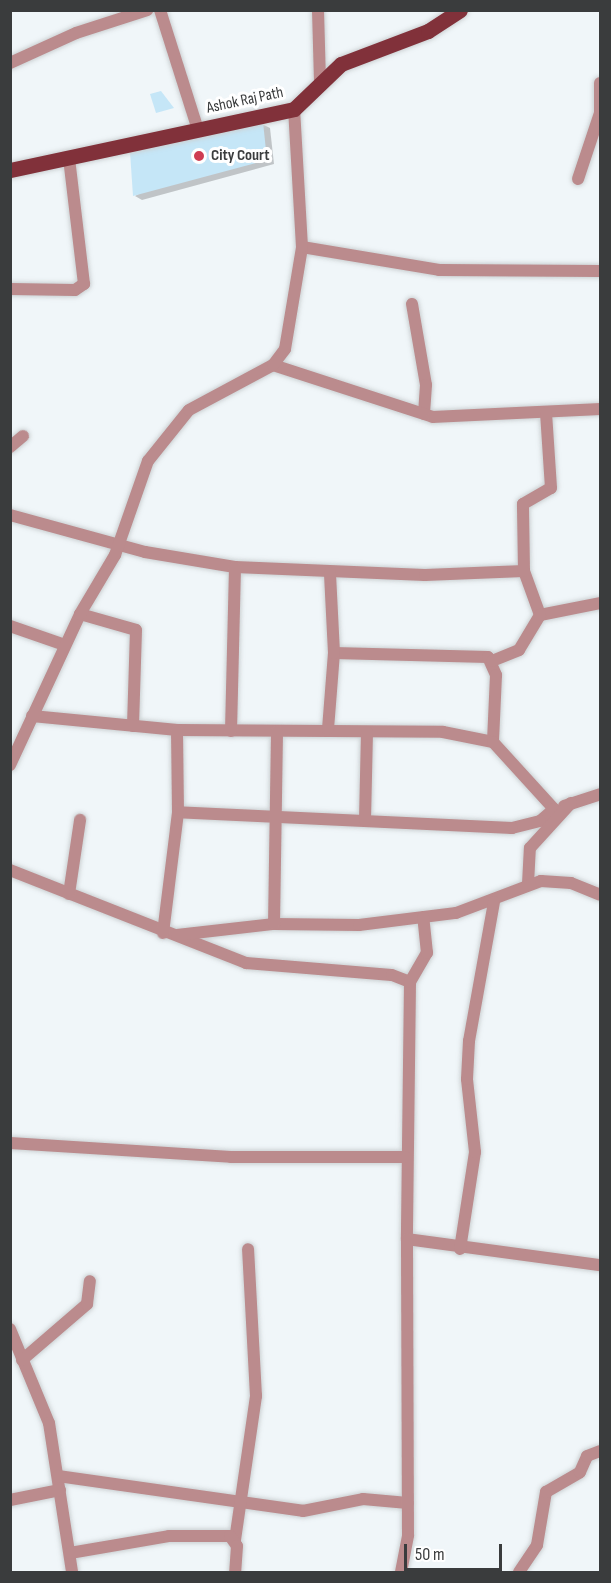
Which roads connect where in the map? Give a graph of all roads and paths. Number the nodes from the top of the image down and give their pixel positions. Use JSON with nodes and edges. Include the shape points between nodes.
{"nodes":[{"id":1,"x":160,"y":10,"type":"edge"},
{"id":2,"x":318,"y":10,"type":"edge"},
{"id":3,"x":460,"y":10,"type":"edge"},
{"id":4,"x":142,"y":11,"type":"edge"},
{"id":5,"x":10,"y":63,"type":"edge"},
{"id":6,"x":320,"y":83,"type":"junction"},
{"id":7,"x":600,"y":83,"type":"edge"},
{"id":8,"x":294,"y":109,"type":"junction"},
{"id":9,"x":198,"y":130,"type":"junction"},
{"id":10,"x":69,"y":158,"type":"junction"},
{"id":11,"x":10,"y":170,"type":"edge"},
{"id":12,"x":578,"y":179,"type":"dead end"},
{"id":13,"x":302,"y":247,"type":"junction"},
{"id":14,"x":600,"y":271,"type":"edge"},
{"id":15,"x":10,"y":288,"type":"edge"},
{"id":16,"x":412,"y":304,"type":"dead end"},
{"id":17,"x":273,"y":365,"type":"junction"},
{"id":18,"x":600,"y":409,"type":"edge"},
{"id":19,"x":546,"y":413,"type":"junction"},
{"id":20,"x":424,"y":414,"type":"junction"},
{"id":21,"x":23,"y":436,"type":"dead end"},
{"id":22,"x":10,"y":447,"type":"edge"},
{"id":23,"x":10,"y":516,"type":"edge"},
{"id":24,"x":118,"y":541,"type":"junction"},
{"id":25,"x":235,"y":567,"type":"junction"},
{"id":26,"x":524,"y":571,"type":"junction"},
{"id":27,"x":330,"y":573,"type":"junction"},
{"id":28,"x":600,"y":603,"type":"edge"},
{"id":29,"x":80,"y":614,"type":"junction"},
{"id":30,"x":540,"y":615,"type":"junction"},
{"id":31,"x":10,"y":626,"type":"edge"},
{"id":32,"x":65,"y":645,"type":"junction"},
{"id":33,"x":334,"y":653,"type":"junction"},
{"id":34,"x":492,"y":662,"type":"junction"},
{"id":35,"x":32,"y":716,"type":"junction"},
{"id":36,"x":133,"y":726,"type":"junction"},
{"id":37,"x":328,"y":729,"type":"junction"},
{"id":38,"x":177,"y":730,"type":"junction"},
{"id":39,"x":231,"y":731,"type":"junction"},
{"id":40,"x":277,"y":731,"type":"junction"},
{"id":41,"x":366,"y":732,"type":"junction"},
{"id":42,"x":493,"y":742,"type":"junction"},
{"id":43,"x":10,"y":765,"type":"edge"},
{"id":44,"x":600,"y":794,"type":"edge"},
{"id":45,"x":571,"y":803,"type":"junction"},
{"id":46,"x":554,"y":809,"type":"junction"},
{"id":47,"x":178,"y":812,"type":"junction"},
{"id":48,"x":273,"y":818,"type":"junction"},
{"id":49,"x":80,"y":820,"type":"dead end"},
{"id":50,"x":364,"y":820,"type":"junction"},
{"id":51,"x":10,"y":870,"type":"edge"},
{"id":52,"x":528,"y":884,"type":"junction"},
{"id":53,"x":69,"y":894,"type":"junction"},
{"id":54,"x":600,"y":895,"type":"edge"},
{"id":55,"x":494,"y":902,"type":"junction"},
{"id":56,"x":423,"y":917,"type":"junction"},
{"id":57,"x":274,"y":924,"type":"junction"},
{"id":58,"x":163,"y":933,"type":"junction"},
{"id":59,"x":177,"y":935,"type":"junction"},
{"id":60,"x":410,"y":982,"type":"junction"},
{"id":61,"x":10,"y":1143,"type":"edge"},
{"id":62,"x":405,"y":1157,"type":"junction"},
{"id":63,"x":407,"y":1239,"type":"junction"},
{"id":64,"x":460,"y":1249,"type":"junction"},
{"id":65,"x":248,"y":1250,"type":"dead end"},
{"id":66,"x":600,"y":1265,"type":"edge"},
{"id":67,"x":90,"y":1281,"type":"dead end"},
{"id":68,"x":10,"y":1329,"type":"edge"},
{"id":69,"x":22,"y":1360,"type":"junction"},
{"id":70,"x":600,"y":1451,"type":"edge"},
{"id":71,"x":58,"y":1476,"type":"junction"},
{"id":72,"x":60,"y":1490,"type":"junction"},
{"id":73,"x":10,"y":1500,"type":"edge"},
{"id":74,"x":241,"y":1501,"type":"junction"},
{"id":75,"x":408,"y":1503,"type":"junction"},
{"id":76,"x":235,"y":1540,"type":"junction"},
{"id":77,"x":70,"y":1553,"type":"junction"},
{"id":78,"x":72,"y":1572,"type":"edge"},
{"id":79,"x":235,"y":1572,"type":"edge"},
{"id":80,"x":401,"y":1572,"type":"edge"},
{"id":81,"x":519,"y":1572,"type":"edge"}],
"edges":[{"from":1,"to":9,"type":"street"},
{"from":2,"to":6,"type":"street"},
{"from":3,"to":6,"type":"main road","name":"Ashok Raj Path","via":[[428,32],[341,64]]},
{"from":4,"to":5,"type":"street"},
{"from":6,"to":8,"type":"main road","name":"Ashok Raj Path"},
{"from":7,"to":12,"type":"street","via":[[600,113]]},
{"from":8,"to":9,"type":"main road","name":"Ashok Raj Path"},
{"from":8,"to":13,"type":"street"},
{"from":9,"to":10,"type":"main road","name":"Ashok Raj Path"},
{"from":10,"to":11,"type":"main road","name":"Ashok Raj Path"},
{"from":10,"to":15,"type":"street","via":[[84,284],[75,290]]},
{"from":13,"to":14,"type":"street","via":[[439,270],[516,266]]},
{"from":13,"to":17,"type":"street","via":[[291,329]]},
{"from":16,"to":20,"type":"street","via":[[426,384]]},
{"from":17,"to":20,"type":"street"},
{"from":17,"to":24,"type":"street","via":[[209,395],[175,425],[148,461]]},
{"from":18,"to":19,"type":"street"},
{"from":19,"to":20,"type":"street","via":[[451,418]]},
{"from":19,"to":26,"type":"street","via":[[551,488],[523,504]]},
{"from":21,"to":22,"type":"street"},
{"from":23,"to":24,"type":"street"},
{"from":24,"to":25,"type":"street","via":[[154,555]]},
{"from":24,"to":29,"type":"street"},
{"from":25,"to":27,"type":"street"},
{"from":25,"to":39,"type":"street"},
{"from":26,"to":27,"type":"street"},
{"from":26,"to":30,"type":"street"},
{"from":27,"to":33,"type":"street"},
{"from":28,"to":30,"type":"street"},
{"from":29,"to":32,"type":"street"},
{"from":29,"to":36,"type":"street","via":[[136,630]]},
{"from":30,"to":34,"type":"street","via":[[519,650]]},
{"from":31,"to":32,"type":"street"},
{"from":32,"to":35,"type":"street"},
{"from":33,"to":34,"type":"street","via":[[482,655]]},
{"from":33,"to":37,"type":"street"},
{"from":34,"to":42,"type":"street"},
{"from":35,"to":36,"type":"street"},
{"from":35,"to":43,"type":"street"},
{"from":36,"to":38,"type":"street"},
{"from":37,"to":40,"type":"street"},
{"from":37,"to":41,"type":"street"},
{"from":38,"to":39,"type":"street"},
{"from":38,"to":47,"type":"street"},
{"from":39,"to":40,"type":"street"},
{"from":40,"to":48,"type":"street"},
{"from":41,"to":42,"type":"street","via":[[443,732]]},
{"from":41,"to":50,"type":"street"},
{"from":42,"to":46,"type":"street"},
{"from":44,"to":45,"type":"street"},
{"from":45,"to":46,"type":"street"},
{"from":45,"to":52,"type":"street","via":[[530,848]]},
{"from":46,"to":50,"type":"street","via":[[540,821],[512,828]]},
{"from":47,"to":48,"type":"street"},
{"from":47,"to":58,"type":"street"},
{"from":48,"to":50,"type":"street"},
{"from":48,"to":57,"type":"street"},
{"from":49,"to":53,"type":"street"},
{"from":51,"to":53,"type":"street"},
{"from":52,"to":54,"type":"street","via":[[556,881]]},
{"from":52,"to":55,"type":"street"},
{"from":53,"to":58,"type":"street"},
{"from":55,"to":56,"type":"street"},
{"from":55,"to":64,"type":"street","via":[[469,1041],[467,1079],[475,1152]]},
{"from":56,"to":57,"type":"street","via":[[359,925]]},
{"from":56,"to":60,"type":"street","via":[[427,953]]},
{"from":57,"to":59,"type":"street"},
{"from":58,"to":59,"type":"street"},
{"from":59,"to":60,"type":"street","via":[[246,963],[392,975]]},
{"from":60,"to":62,"type":"street"},
{"from":61,"to":62,"type":"street","via":[[231,1157]]},
{"from":62,"to":63,"type":"street"},
{"from":63,"to":64,"type":"street"},
{"from":63,"to":75,"type":"street"},
{"from":64,"to":66,"type":"street"},
{"from":65,"to":74,"type":"street","via":[[256,1396]]},
{"from":67,"to":69,"type":"street","via":[[87,1304]]},
{"from":68,"to":69,"type":"street"},
{"from":69,"to":71,"type":"street","via":[[49,1423]]},
{"from":70,"to":81,"type":"street","via":[[587,1456],[580,1472],[546,1492],[537,1545]]},
{"from":71,"to":72,"type":"street"},
{"from":71,"to":74,"type":"street"},
{"from":72,"to":73,"type":"street"},
{"from":72,"to":77,"type":"street"},
{"from":74,"to":75,"type":"street","via":[[303,1511],[363,1499]]},
{"from":74,"to":76,"type":"street"},
{"from":75,"to":80,"type":"street"},
{"from":76,"to":77,"type":"street","via":[[169,1536]]},
{"from":76,"to":79,"type":"street"},
{"from":77,"to":78,"type":"street"}]}
